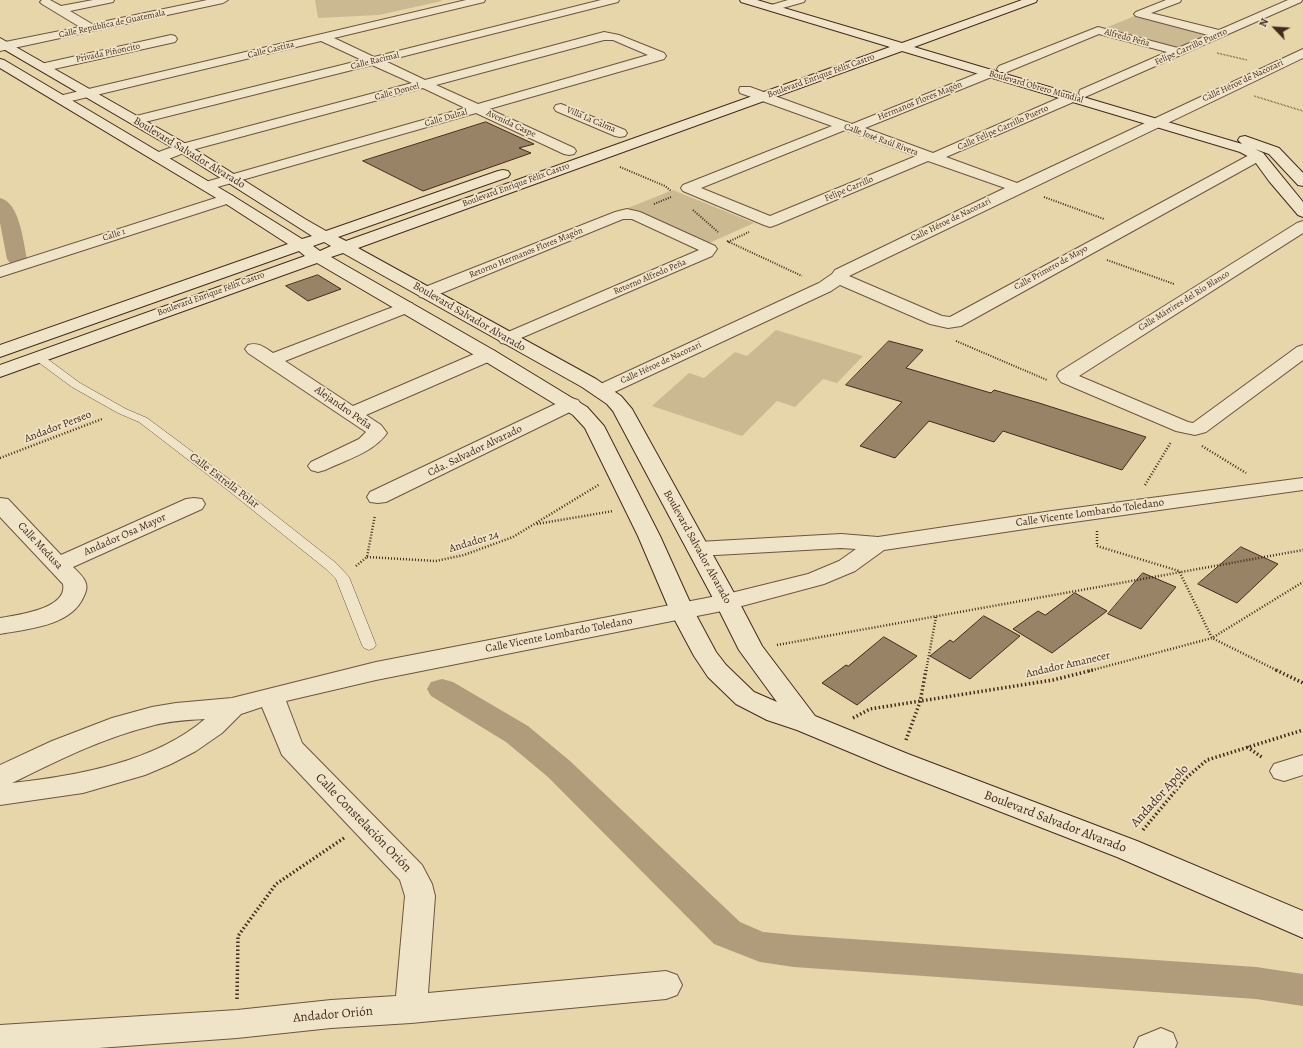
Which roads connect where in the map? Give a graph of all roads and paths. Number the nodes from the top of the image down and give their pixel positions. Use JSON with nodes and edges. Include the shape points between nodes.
{"nodes":[{"id":1,"x":109,"y":0,"type":"edge"},
{"id":2,"x":223,"y":0,"type":"edge"},
{"id":3,"x":480,"y":0,"type":"edge"},
{"id":4,"x":614,"y":0,"type":"edge"},
{"id":5,"x":745,"y":0,"type":"edge"},
{"id":6,"x":800,"y":0,"type":"edge"},
{"id":7,"x":999,"y":0,"type":"edge"},
{"id":8,"x":1032,"y":0,"type":"edge"},
{"id":9,"x":1176,"y":0,"type":"edge"},
{"id":10,"x":1297,"y":0,"type":"edge"},
{"id":11,"x":46,"y":2,"type":"dead end"},
{"id":12,"x":775,"y":4,"type":"edge"},
{"id":13,"x":60,"y":10,"type":"junction"},
{"id":14,"x":90,"y":28,"type":"junction"},
{"id":15,"x":1220,"y":34,"type":"junction"},
{"id":16,"x":610,"y":36,"type":"joint"},
{"id":17,"x":322,"y":37,"type":"junction"},
{"id":18,"x":171,"y":40,"type":"dead end"},
{"id":19,"x":898,"y":42,"type":"junction"},
{"id":20,"x":2,"y":45,"type":"edge"},
{"id":21,"x":1192,"y":46,"type":"junction"},
{"id":22,"x":1179,"y":52,"type":"junction"},
{"id":23,"x":1303,"y":53,"type":"edge"},
{"id":24,"x":374,"y":61,"type":"junction"},
{"id":25,"x":0,"y":63,"type":"edge"},
{"id":26,"x":44,"y":67,"type":"junction"},
{"id":27,"x":1274,"y":67,"type":"junction"},
{"id":28,"x":1003,"y":69,"type":"junction"},
{"id":29,"x":990,"y":73,"type":"junction"},
{"id":30,"x":1031,"y":81,"type":"junction"},
{"id":31,"x":425,"y":84,"type":"junction"},
{"id":32,"x":1227,"y":89,"type":"junction"},
{"id":33,"x":745,"y":90,"type":"junction"},
{"id":34,"x":89,"y":94,"type":"junction"},
{"id":35,"x":1079,"y":95,"type":"junction"},
{"id":36,"x":763,"y":96,"type":"junction"},
{"id":37,"x":63,"y":99,"type":"junction"},
{"id":38,"x":561,"y":108,"type":"dead end"},
{"id":39,"x":478,"y":109,"type":"junction"},
{"id":40,"x":1303,"y":111,"type":"edge"},
{"id":41,"x":136,"y":120,"type":"junction"},
{"id":42,"x":1161,"y":120,"type":"junction"},
{"id":43,"x":649,"y":123,"type":"dead end"},
{"id":44,"x":635,"y":128,"type":"dead end"},
{"id":45,"x":847,"y":128,"type":"junction"},
{"id":46,"x":620,"y":133,"type":"junction"},
{"id":47,"x":600,"y":140,"type":"dead end"},
{"id":48,"x":184,"y":148,"type":"junction"},
{"id":49,"x":575,"y":148,"type":"joint"},
{"id":50,"x":158,"y":156,"type":"junction"},
{"id":51,"x":1258,"y":156,"type":"junction"},
{"id":52,"x":930,"y":157,"type":"junction"},
{"id":53,"x":547,"y":158,"type":"dead end"},
{"id":54,"x":517,"y":169,"type":"dead end"},
{"id":55,"x":232,"y":178,"type":"junction"},
{"id":56,"x":1303,"y":182,"type":"edge"},
{"id":57,"x":207,"y":186,"type":"junction"},
{"id":58,"x":688,"y":188,"type":"junction"},
{"id":59,"x":1018,"y":188,"type":"junction"},
{"id":60,"x":228,"y":199,"type":"junction"},
{"id":61,"x":1303,"y":212,"type":"edge"},
{"id":62,"x":627,"y":214,"type":"junction"},
{"id":63,"x":770,"y":222,"type":"junction"},
{"id":64,"x":1303,"y":226,"type":"edge"},
{"id":65,"x":1126,"y":227,"type":"junction"},
{"id":66,"x":325,"y":236,"type":"junction"},
{"id":67,"x":299,"y":245,"type":"junction"},
{"id":68,"x":344,"y":247,"type":"junction"},
{"id":69,"x":709,"y":249,"type":"junction"},
{"id":70,"x":1082,"y":251,"type":"junction"},
{"id":71,"x":317,"y":256,"type":"junction"},
{"id":72,"x":0,"y":272,"type":"edge"},
{"id":73,"x":840,"y":277,"type":"junction"},
{"id":74,"x":400,"y":278,"type":"junction"},
{"id":75,"x":373,"y":288,"type":"junction"},
{"id":76,"x":426,"y":292,"type":"junction"},
{"id":77,"x":1197,"y":292,"type":"junction"},
{"id":78,"x":406,"y":307,"type":"junction"},
{"id":79,"x":507,"y":339,"type":"junction"},
{"id":80,"x":254,"y":349,"type":"dead end"},
{"id":81,"x":0,"y":351,"type":"edge"},
{"id":82,"x":1303,"y":351,"type":"edge"},
{"id":83,"x":488,"y":355,"type":"junction"},
{"id":84,"x":538,"y":356,"type":"junction"},
{"id":85,"x":38,"y":357,"type":"junction"},
{"id":86,"x":272,"y":360,"type":"junction"},
{"id":87,"x":510,"y":369,"type":"junction"},
{"id":88,"x":0,"y":371,"type":"edge"},
{"id":89,"x":602,"y":391,"type":"junction"},
{"id":90,"x":571,"y":404,"type":"junction"},
{"id":91,"x":122,"y":411,"type":"junction"},
{"id":92,"x":352,"y":414,"type":"junction"},
{"id":93,"x":1174,"y":437,"type":"dead end"},
{"id":94,"x":0,"y":458,"type":"edge"},
{"id":95,"x":318,"y":466,"type":"dead end"},
{"id":96,"x":618,"y":473,"type":"junction"},
{"id":97,"x":1303,"y":484,"type":"edge"},
{"id":98,"x":1143,"y":489,"type":"dead end"},
{"id":99,"x":378,"y":497,"type":"joint"},
{"id":100,"x":0,"y":504,"type":"edge"},
{"id":101,"x":194,"y":504,"type":"dead end"},
{"id":102,"x":634,"y":507,"type":"junction"},
{"id":103,"x":1099,"y":512,"type":"junction"},
{"id":104,"x":534,"y":524,"type":"junction"},
{"id":105,"x":878,"y":544,"type":"junction"},
{"id":106,"x":698,"y":549,"type":"junction"},
{"id":107,"x":1303,"y":550,"type":"edge"},
{"id":108,"x":367,"y":557,"type":"junction"},
{"id":109,"x":57,"y":565,"type":"junction"},
{"id":110,"x":1179,"y":571,"type":"junction"},
{"id":111,"x":342,"y":577,"type":"junction"},
{"id":112,"x":1303,"y":582,"type":"edge"},
{"id":113,"x":727,"y":602,"type":"junction"},
{"id":114,"x":682,"y":611,"type":"junction"},
{"id":115,"x":936,"y":617,"type":"junction"},
{"id":116,"x":0,"y":626,"type":"edge"},
{"id":117,"x":1212,"y":638,"type":"junction"},
{"id":118,"x":369,"y":645,"type":"dead end"},
{"id":119,"x":751,"y":650,"type":"junction"},
{"id":120,"x":1303,"y":683,"type":"edge"},
{"id":121,"x":271,"y":696,"type":"junction"},
{"id":122,"x":920,"y":702,"type":"junction"},
{"id":123,"x":232,"y":707,"type":"junction"},
{"id":124,"x":816,"y":727,"type":"junction"},
{"id":125,"x":1303,"y":730,"type":"edge"},
{"id":126,"x":898,"y":761,"type":"junction"},
{"id":127,"x":0,"y":777,"type":"edge"},
{"id":128,"x":0,"y":795,"type":"edge"},
{"id":129,"x":364,"y":824,"type":"junction"},
{"id":130,"x":1126,"y":849,"type":"junction"},
{"id":131,"x":1303,"y":925,"type":"edge"},
{"id":132,"x":666,"y":985,"type":"dead end"},
{"id":133,"x":411,"y":1009,"type":"junction"},
{"id":134,"x":237,"y":1024,"type":"junction"},
{"id":135,"x":0,"y":1040,"type":"edge"}],
"edges":[{"from":1,"to":13,"type":"street"},
{"from":2,"to":14,"type":"street","name":"Calle República de Guatemala"},
{"from":3,"to":17,"type":"street","name":"Calle Castiza"},
{"from":4,"to":24,"type":"street","name":"Calle Racimal"},
{"from":5,"to":12,"type":"street","name":"Boulevard Obrero Mundial"},
{"from":6,"to":12,"type":"street"},
{"from":7,"to":19,"type":"street","name":"Boulevard Enrique Félix Castro"},
{"from":8,"to":19,"type":"street","name":"Boulevard Enrique Félix Castro"},
{"from":9,"to":15,"type":"street","via":[[1140,14]]},
{"from":10,"to":15,"type":"street","name":"Felipe Carrillo Puerto"},
{"from":11,"to":13,"type":"street"},
{"from":12,"to":19,"type":"street","name":"Boulevard Obrero Mundial"},
{"from":13,"to":14,"type":"street"},
{"from":14,"to":20,"type":"street","name":"Calle República de Guatemala"},
{"from":15,"to":21,"type":"street","name":"Felipe Carrillo Puerto"},
{"from":16,"to":31,"type":"street","name":"Calle Doncel"},
{"from":16,"to":39,"type":"street","name":"Calle Dulzal","via":[[660,56]]},
{"from":17,"to":24,"type":"street","name":"Avenida Caspe"},
{"from":17,"to":34,"type":"street","name":"Calle Castiza"},
{"from":18,"to":26,"type":"street","name":"Privada Piñoncito"},
{"from":19,"to":28,"type":"street","name":"Boulevard Obrero Mundial"},
{"from":19,"to":29,"type":"street","name":"Boulevard Obrero Mundial"},
{"from":19,"to":33,"type":"street","name":"Boulevard Enrique Félix Castro"},
{"from":19,"to":36,"type":"street","name":"Boulevard Enrique Félix Castro"},
{"from":20,"to":26,"type":"street","name":"Boulevard Salvador Alvarado"},
{"from":21,"to":22,"type":"street","name":"Felipe Carrillo Puerto"},
{"from":21,"to":27,"type":"path"},
{"from":22,"to":28,"type":"street","name":"Alfredo Peña","via":[[1098,30]]},
{"from":22,"to":35,"type":"street","name":"Felipe Carrillo Puerto"},
{"from":23,"to":27,"type":"street","name":"Calle Héroe de Nacozari"},
{"from":24,"to":31,"type":"street","name":"Avenida Caspe"},
{"from":24,"to":41,"type":"street","name":"Calle Racimal"},
{"from":25,"to":37,"type":"street","name":"Boulevard Salvador Alvarado"},
{"from":26,"to":34,"type":"street","name":"Boulevard Salvador Alvarado"},
{"from":27,"to":32,"type":"street","name":"Calle Héroe de Nacozari"},
{"from":28,"to":30,"type":"street","name":"Boulevard Obrero Mundial"},
{"from":29,"to":30,"type":"street","name":"Boulevard Obrero Mundial"},
{"from":29,"to":45,"type":"street","name":"Hermanos Flores Magón"},
{"from":30,"to":35,"type":"street","name":"Boulevard Obrero Mundial"},
{"from":31,"to":39,"type":"street","name":"Avenida Caspe"},
{"from":31,"to":48,"type":"street","name":"Calle Doncel"},
{"from":32,"to":40,"type":"path"},
{"from":32,"to":42,"type":"street","name":"Calle Héroe de Nacozari"},
{"from":33,"to":36,"type":"street","name":"Calle José Raúl Rivera"},
{"from":33,"to":43,"type":"street","name":"Boulevard Enrique Félix Castro"},
{"from":34,"to":37,"type":"street","name":"Calle Castiza"},
{"from":34,"to":41,"type":"street","name":"Boulevard Salvador Alvarado"},
{"from":35,"to":42,"type":"street","name":"Boulevard Obrero Mundial"},
{"from":35,"to":52,"type":"street","name":"Calle Felipe Carrillo Puerto"},
{"from":36,"to":45,"type":"street","name":"Calle José Raúl Rivera"},
{"from":36,"to":68,"type":"street","name":"Boulevard Enrique Félix Castro"},
{"from":37,"to":50,"type":"street","name":"Boulevard Salvador Alvarado"},
{"from":38,"to":46,"type":"street","name":"Villa La Calma"},
{"from":39,"to":49,"type":"street","name":"Avenida Caspe"},
{"from":39,"to":55,"type":"street","name":"Calle Dulzal"},
{"from":41,"to":48,"type":"street","name":"Boulevard Salvador Alvarado"},
{"from":42,"to":51,"type":"street","name":"Boulevard Obrero Mundial","via":[[1245,149]]},
{"from":42,"to":56,"type":"street","name":"Boulevard Obrero Mundial","via":[[1264,146],[1274,151]]},
{"from":42,"to":59,"type":"street","name":"Calle Héroe de Nacozari"},
{"from":44,"to":46,"type":"street"},
{"from":45,"to":52,"type":"street","name":"Calle José Raúl Rivera"},
{"from":45,"to":58,"type":"street"},
{"from":46,"to":47,"type":"street"},
{"from":48,"to":50,"type":"street","name":"Calle Doncel"},
{"from":48,"to":55,"type":"street","name":"Boulevard Salvador Alvarado"},
{"from":49,"to":53,"type":"street","name":"Boulevard Enrique Félix Castro"},
{"from":50,"to":57,"type":"street","name":"Boulevard Salvador Alvarado"},
{"from":51,"to":61,"type":"street","name":"Boulevard Obrero Mundial"},
{"from":51,"to":65,"type":"street","name":"Calle Primero de Mayo"},
{"from":52,"to":59,"type":"street","name":"Calle José Raúl Rivera"},
{"from":52,"to":63,"type":"street","name":"Felipe Carrillo"},
{"from":54,"to":66,"type":"street","name":"Boulevard Enrique Félix Castro"},
{"from":55,"to":57,"type":"street","name":"Calle Dulzal"},
{"from":55,"to":66,"type":"street","name":"Boulevard Salvador Alvarado"},
{"from":57,"to":60,"type":"street","name":"Boulevard Salvador Alvarado"},
{"from":58,"to":62,"type":"path"},
{"from":58,"to":63,"type":"street"},
{"from":59,"to":65,"type":"path"},
{"from":59,"to":73,"type":"street","name":"Calle Héroe de Nacozari","via":[[841,274]]},
{"from":60,"to":67,"type":"street","name":"Boulevard Salvador Alvarado"},
{"from":60,"to":72,"type":"street","name":"Calle 1"},
{"from":62,"to":69,"type":"street"},
{"from":62,"to":76,"type":"street","name":"Retorno Hermanos Flores Magón"},
{"from":63,"to":69,"type":"path"},
{"from":64,"to":77,"type":"street","name":"Calle Mártires del Río Blanco"},
{"from":65,"to":70,"type":"street","name":"Calle Primero de Mayo"},
{"from":66,"to":67,"type":"street","name":"Boulevard Enrique Félix Castro"},
{"from":66,"to":68,"type":"street","name":"Boulevard Salvador Alvarado"},
{"from":67,"to":71,"type":"street","name":"Boulevard Salvador Alvarado"},
{"from":67,"to":81,"type":"street","name":"Boulevard Enrique Félix Castro"},
{"from":68,"to":71,"type":"street","name":"Boulevard Enrique Félix Castro"},
{"from":68,"to":74,"type":"street","name":"Boulevard Salvador Alvarado"},
{"from":69,"to":79,"type":"street","name":"Retorno Alfredo Peña","via":[[706,253]]},
{"from":70,"to":73,"type":"street","name":"Calle Primero de Mayo","via":[[948,323]]},
{"from":70,"to":77,"type":"path"},
{"from":71,"to":75,"type":"street","name":"Boulevard Salvador Alvarado"},
{"from":71,"to":85,"type":"street","name":"Boulevard Enrique Félix Castro"},
{"from":73,"to":89,"type":"street","name":"Calle Héroe de Nacozari","via":[[825,287]]},
{"from":74,"to":75,"type":"street"},
{"from":74,"to":76,"type":"street","name":"Boulevard Salvador Alvarado"},
{"from":75,"to":78,"type":"street","name":"Boulevard Salvador Alvarado"},
{"from":76,"to":79,"type":"street","name":"Boulevard Salvador Alvarado"},
{"from":77,"to":82,"type":"street","name":"Calle Mártires del Río Blanco","via":[[1066,377],[1183,427],[1195,429]]},
{"from":78,"to":83,"type":"street","name":"Boulevard Salvador Alvarado"},
{"from":78,"to":86,"type":"street"},
{"from":79,"to":84,"type":"street","name":"Boulevard Salvador Alvarado"},
{"from":80,"to":86,"type":"street","name":"Alejandro Peña"},
{"from":83,"to":87,"type":"street","name":"Boulevard Salvador Alvarado"},
{"from":83,"to":92,"type":"street"},
{"from":84,"to":87,"type":"street"},
{"from":84,"to":89,"type":"street","name":"Boulevard Salvador Alvarado"},
{"from":85,"to":88,"type":"street","name":"Boulevard Enrique Félix Castro"},
{"from":85,"to":91,"type":"lane","name":"Calle Estrella Polar","via":[[76,385]]},
{"from":86,"to":92,"type":"street","name":"Alejandro Peña"},
{"from":87,"to":90,"type":"street","name":"Boulevard Salvador Alvarado"},
{"from":89,"to":106,"type":"street","name":"Boulevard Salvador Alvarado","via":[[622,409]]},
{"from":90,"to":96,"type":"street","name":"Boulevard Salvador Alvarado","via":[[594,426]]},
{"from":90,"to":99,"type":"street","name":"Cda. Salvador Alvarado"},
{"from":91,"to":94,"type":"path","name":"Andador Perseo"},
{"from":91,"to":111,"type":"lane","name":"Calle Estrella Polar","via":[[143,420],[299,540]]},
{"from":92,"to":95,"type":"street","name":"Alejandro Peña","via":[[377,433],[366,443]]},
{"from":93,"to":98,"type":"path"},
{"from":96,"to":102,"type":"street","name":"Boulevard Salvador Alvarado"},
{"from":96,"to":104,"type":"path","name":"Andador 24"},
{"from":97,"to":103,"type":"street","name":"Calle Vicente Lombardo Toledano"},
{"from":99,"to":108,"type":"path"},
{"from":100,"to":109,"type":"street","name":"Calle Medusa"},
{"from":101,"to":109,"type":"street","name":"Andador Osa Mayor"},
{"from":102,"to":104,"type":"path","name":"Andador 24"},
{"from":102,"to":114,"type":"street","name":"Boulevard Salvador Alvarado"},
{"from":103,"to":105,"type":"street","name":"Calle Vicente Lombardo Toledano"},
{"from":103,"to":110,"type":"path","via":[[1097,546]]},
{"from":104,"to":108,"type":"path","name":"Andador 24","via":[[513,537],[464,555],[436,561]]},
{"from":105,"to":106,"type":"street","name":"Calle Vicente Lombardo Toledano","via":[[841,541]]},
{"from":105,"to":113,"type":"street","name":"Calle Vicente Lombardo Toledano","via":[[847,566],[816,579]]},
{"from":106,"to":113,"type":"street","name":"Boulevard Salvador Alvarado"},
{"from":107,"to":110,"type":"path"},
{"from":108,"to":111,"type":"path"},
{"from":109,"to":116,"type":"street","name":"Calle Medusa","via":[[74,582],[75,590],[70,600],[52,614]]},
{"from":110,"to":115,"type":"path"},
{"from":110,"to":117,"type":"path"},
{"from":111,"to":118,"type":"lane","name":"Calle Estrella Polar"},
{"from":112,"to":117,"type":"path","name":"Andador Amanecer"},
{"from":113,"to":114,"type":"street","name":"Calle Vicente Lombardo Toledano"},
{"from":113,"to":119,"type":"street","name":"Boulevard Salvador Alvarado"},
{"from":114,"to":121,"type":"street","name":"Calle Vicente Lombardo Toledano","via":[[376,671]]},
{"from":114,"to":124,"type":"street","name":"Boulevard Salvador Alvarado","via":[[706,656],[717,671],[745,698],[776,713]]},
{"from":115,"to":119,"type":"path"},
{"from":115,"to":122,"type":"path"},
{"from":117,"to":120,"type":"path"},
{"from":117,"to":122,"type":"path","name":"Andador Amanecer","via":[[1053,680]]},
{"from":119,"to":124,"type":"street","name":"Boulevard Salvador Alvarado"},
{"from":121,"to":123,"type":"street","name":"Calle Vicente Lombardo Toledano"},
{"from":121,"to":129,"type":"street","name":"Calle Constelación Orión","via":[[291,748]]},
{"from":122,"to":124,"type":"path","name":"Andador Amanecer","via":[[870,709]]},
{"from":122,"to":126,"type":"path"},
{"from":123,"to":127,"type":"street","name":"Calle Vicente Lombardo Toledano","via":[[176,712],[121,725],[61,748]]},
{"from":123,"to":128,"type":"street","name":"Calle Vicente Lombardo Toledano","via":[[206,731],[172,753],[142,766],[93,781]]},
{"from":124,"to":126,"type":"street","name":"Boulevard Salvador Alvarado"},
{"from":125,"to":130,"type":"path","name":"Andador Apolo","via":[[1207,760],[1186,778]]},
{"from":126,"to":130,"type":"street","name":"Boulevard Salvador Alvarado"},
{"from":129,"to":133,"type":"street","name":"Calle Constelación Orión","via":[[412,873],[420,896]]},
{"from":129,"to":134,"type":"path","via":[[276,884],[238,936]]},
{"from":130,"to":131,"type":"street","name":"Boulevard Salvador Alvarado"},
{"from":132,"to":133,"type":"street","name":"Andador Orión"},
{"from":133,"to":134,"type":"street","name":"Andador Orión"},
{"from":134,"to":135,"type":"street","name":"Andador Orión"}]}
